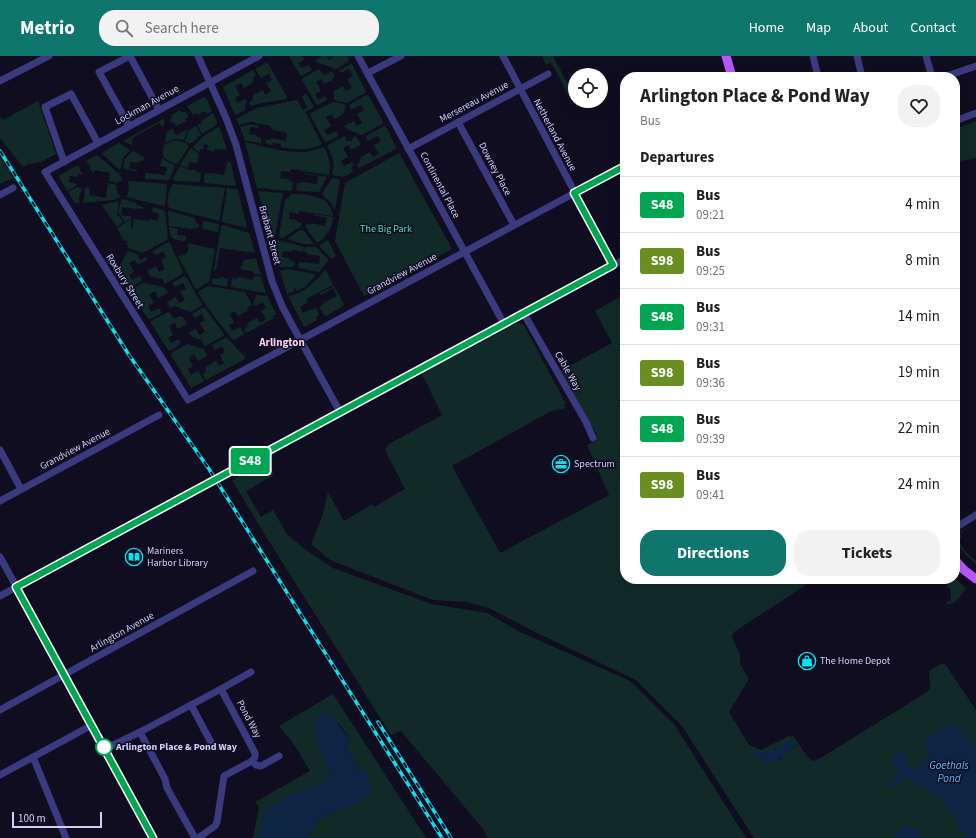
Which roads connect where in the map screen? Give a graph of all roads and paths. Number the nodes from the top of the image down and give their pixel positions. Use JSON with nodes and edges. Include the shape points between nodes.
{"nodes":[{"id":1,"x":49,"y":56,"type":"edge"},
{"id":2,"x":198,"y":56,"type":"edge"},
{"id":3,"x":259,"y":56,"type":"edge"},
{"id":4,"x":358,"y":56,"type":"edge"},
{"id":5,"x":401,"y":56,"type":"edge"},
{"id":6,"x":503,"y":56,"type":"edge"},
{"id":7,"x":726,"y":56,"type":"edge"},
{"id":8,"x":813,"y":56,"type":"edge"},
{"id":9,"x":857,"y":56,"type":"edge"},
{"id":10,"x":926,"y":56,"type":"edge"},
{"id":11,"x":37,"y":59,"type":"edge"},
{"id":12,"x":976,"y":66,"type":"edge"},
{"id":13,"x":731,"y":72,"type":"edge"},
{"id":14,"x":817,"y":72,"type":"edge"},
{"id":15,"x":861,"y":72,"type":"edge"},
{"id":16,"x":931,"y":72,"type":"edge"},
{"id":17,"x":959,"y":72,"type":"edge"},
{"id":18,"x":368,"y":73,"type":"junction"},
{"id":19,"x":548,"y":74,"type":"dead end"},
{"id":20,"x":0,"y":81,"type":"edge"},
{"id":21,"x":210,"y":82,"type":"junction"},
{"id":22,"x":519,"y":89,"type":"junction"},
{"id":23,"x":159,"y":110,"type":"junction"},
{"id":24,"x":976,"y":114,"type":"edge"},
{"id":25,"x":960,"y":119,"type":"edge"},
{"id":26,"x":458,"y":122,"type":"junction"},
{"id":27,"x":129,"y":126,"type":"junction"},
{"id":28,"x":98,"y":143,"type":"junction"},
{"id":29,"x":408,"y":149,"type":"junction"},
{"id":30,"x":64,"y":162,"type":"junction"},
{"id":31,"x":620,"y":169,"type":"edge"},
{"id":32,"x":45,"y":172,"type":"joint"},
{"id":33,"x":13,"y":188,"type":"dead end"},
{"id":34,"x":574,"y":193,"type":"junction"},
{"id":35,"x":0,"y":195,"type":"edge"},
{"id":36,"x":514,"y":225,"type":"junction"},
{"id":37,"x":464,"y":252,"type":"junction"},
{"id":38,"x":620,"y":262,"type":"edge"},
{"id":39,"x":613,"y":265,"type":"junction"},
{"id":40,"x":524,"y":314,"type":"junction"},
{"id":41,"x":504,"y":324,"type":"junction"},
{"id":42,"x":301,"y":340,"type":"junction"},
{"id":43,"x":188,"y":400,"type":"joint"},
{"id":44,"x":340,"y":412,"type":"junction"},
{"id":45,"x":159,"y":415,"type":"dead end"},
{"id":46,"x":593,"y":438,"type":"dead end"},
{"id":47,"x":0,"y":450,"type":"edge"},
{"id":48,"x":21,"y":489,"type":"junction"},
{"id":49,"x":0,"y":501,"type":"edge"},
{"id":50,"x":976,"y":515,"type":"edge"},
{"id":51,"x":960,"y":525,"type":"edge"},
{"id":52,"x":0,"y":557,"type":"edge"},
{"id":53,"x":960,"y":566,"type":"edge"},
{"id":54,"x":253,"y":572,"type":"dead end"},
{"id":55,"x":976,"y":579,"type":"edge"},
{"id":56,"x":16,"y":587,"type":"junction"},
{"id":57,"x":0,"y":596,"type":"edge"},
{"id":58,"x":251,"y":672,"type":"dead end"},
{"id":59,"x":64,"y":675,"type":"junction"},
{"id":60,"x":221,"y":689,"type":"junction"},
{"id":61,"x":191,"y":705,"type":"junction"},
{"id":62,"x":0,"y":710,"type":"edge"},
{"id":63,"x":92,"y":725,"type":"junction"},
{"id":64,"x":140,"y":732,"type":"junction"},
{"id":65,"x":214,"y":748,"type":"dead end"},
{"id":66,"x":105,"y":749,"type":"junction"},
{"id":67,"x":278,"y":756,"type":"dead end"},
{"id":68,"x":33,"y":757,"type":"junction"},
{"id":69,"x":252,"y":761,"type":"junction"},
{"id":70,"x":0,"y":775,"type":"edge"},
{"id":71,"x":66,"y":838,"type":"edge"},
{"id":72,"x":153,"y":838,"type":"edge"},
{"id":73,"x":196,"y":838,"type":"edge"}],
"edges":[{"from":1,"to":11,"type":"street"},
{"from":2,"to":21,"type":"street","name":"Brabant Street"},
{"from":3,"to":21,"type":"street","name":"Lockman Avenue"},
{"from":4,"to":18,"type":"street","name":"Continental Place"},
{"from":5,"to":18,"type":"street"},
{"from":6,"to":22,"type":"street","name":"Netherland Avenue"},
{"from":7,"to":13,"type":"main road"},
{"from":8,"to":14,"type":"street"},
{"from":9,"to":15,"type":"street"},
{"from":10,"to":16,"type":"street"},
{"from":11,"to":20,"type":"street"},
{"from":12,"to":17,"type":"street"},
{"from":18,"to":29,"type":"street","name":"Continental Place"},
{"from":19,"to":22,"type":"street","name":"Mersereau Avenue"},
{"from":21,"to":23,"type":"street","name":"Lockman Avenue"},
{"from":21,"to":42,"type":"street","name":"Brabant Street","via":[[236,145],[272,281],[282,306]]},
{"from":22,"to":26,"type":"street","name":"Mersereau Avenue"},
{"from":22,"to":34,"type":"street","name":"Netherland Avenue"},
{"from":23,"to":27,"type":"street","name":"Lockman Avenue"},
{"from":23,"to":27,"type":"street","via":[[130,56],[99,72]]},
{"from":24,"to":25,"type":"street"},
{"from":26,"to":29,"type":"street","name":"Mersereau Avenue"},
{"from":26,"to":36,"type":"street","name":"Downey Place"},
{"from":27,"to":28,"type":"street","name":"Lockman Avenue"},
{"from":28,"to":30,"type":"street","name":"Lockman Avenue"},
{"from":28,"to":30,"type":"street","via":[[71,94],[45,107]]},
{"from":29,"to":37,"type":"street","name":"Continental Place"},
{"from":30,"to":32,"type":"street","name":"Lockman Avenue"},
{"from":31,"to":34,"type":"street","name":"Grandview Avenue"},
{"from":32,"to":43,"type":"street","name":"Roxbury Street"},
{"from":33,"to":35,"type":"street"},
{"from":34,"to":36,"type":"street","name":"Grandview Avenue"},
{"from":34,"to":39,"type":"street","name":"Netherland Avenue"},
{"from":36,"to":37,"type":"street","name":"Grandview Avenue"},
{"from":37,"to":41,"type":"street","name":"Continental Place"},
{"from":37,"to":42,"type":"street","name":"Grandview Avenue"},
{"from":38,"to":39,"type":"street"},
{"from":39,"to":40,"type":"street"},
{"from":40,"to":41,"type":"street"},
{"from":40,"to":46,"type":"street","name":"Cable Way"},
{"from":41,"to":44,"type":"street"},
{"from":42,"to":43,"type":"street","name":"Grandview Avenue"},
{"from":42,"to":44,"type":"street","name":"Brabant Street"},
{"from":44,"to":56,"type":"street"},
{"from":45,"to":48,"type":"street","name":"Grandview Avenue"},
{"from":47,"to":48,"type":"street"},
{"from":48,"to":49,"type":"street","name":"Grandview Avenue"},
{"from":50,"to":51,"type":"street"},
{"from":52,"to":56,"type":"street"},
{"from":53,"to":55,"type":"main road"},
{"from":54,"to":59,"type":"street","name":"Arlington Avenue"},
{"from":56,"to":57,"type":"street"},
{"from":56,"to":59,"type":"street"},
{"from":58,"to":60,"type":"street"},
{"from":59,"to":62,"type":"street","name":"Arlington Avenue"},
{"from":59,"to":63,"type":"street"},
{"from":60,"to":61,"type":"street"},
{"from":60,"to":69,"type":"street","name":"Pond Way","via":[[255,753]]},
{"from":61,"to":64,"type":"street"},
{"from":61,"to":65,"type":"street"},
{"from":63,"to":66,"type":"street"},
{"from":63,"to":68,"type":"street"},
{"from":64,"to":66,"type":"street"},
{"from":64,"to":73,"type":"street","via":[[165,779],[167,788]]},
{"from":66,"to":72,"type":"street"},
{"from":67,"to":69,"type":"street","via":[[261,766]]},
{"from":68,"to":70,"type":"street"},
{"from":68,"to":71,"type":"street"},
{"from":69,"to":73,"type":"street","via":[[224,776],[217,822]]}]}
